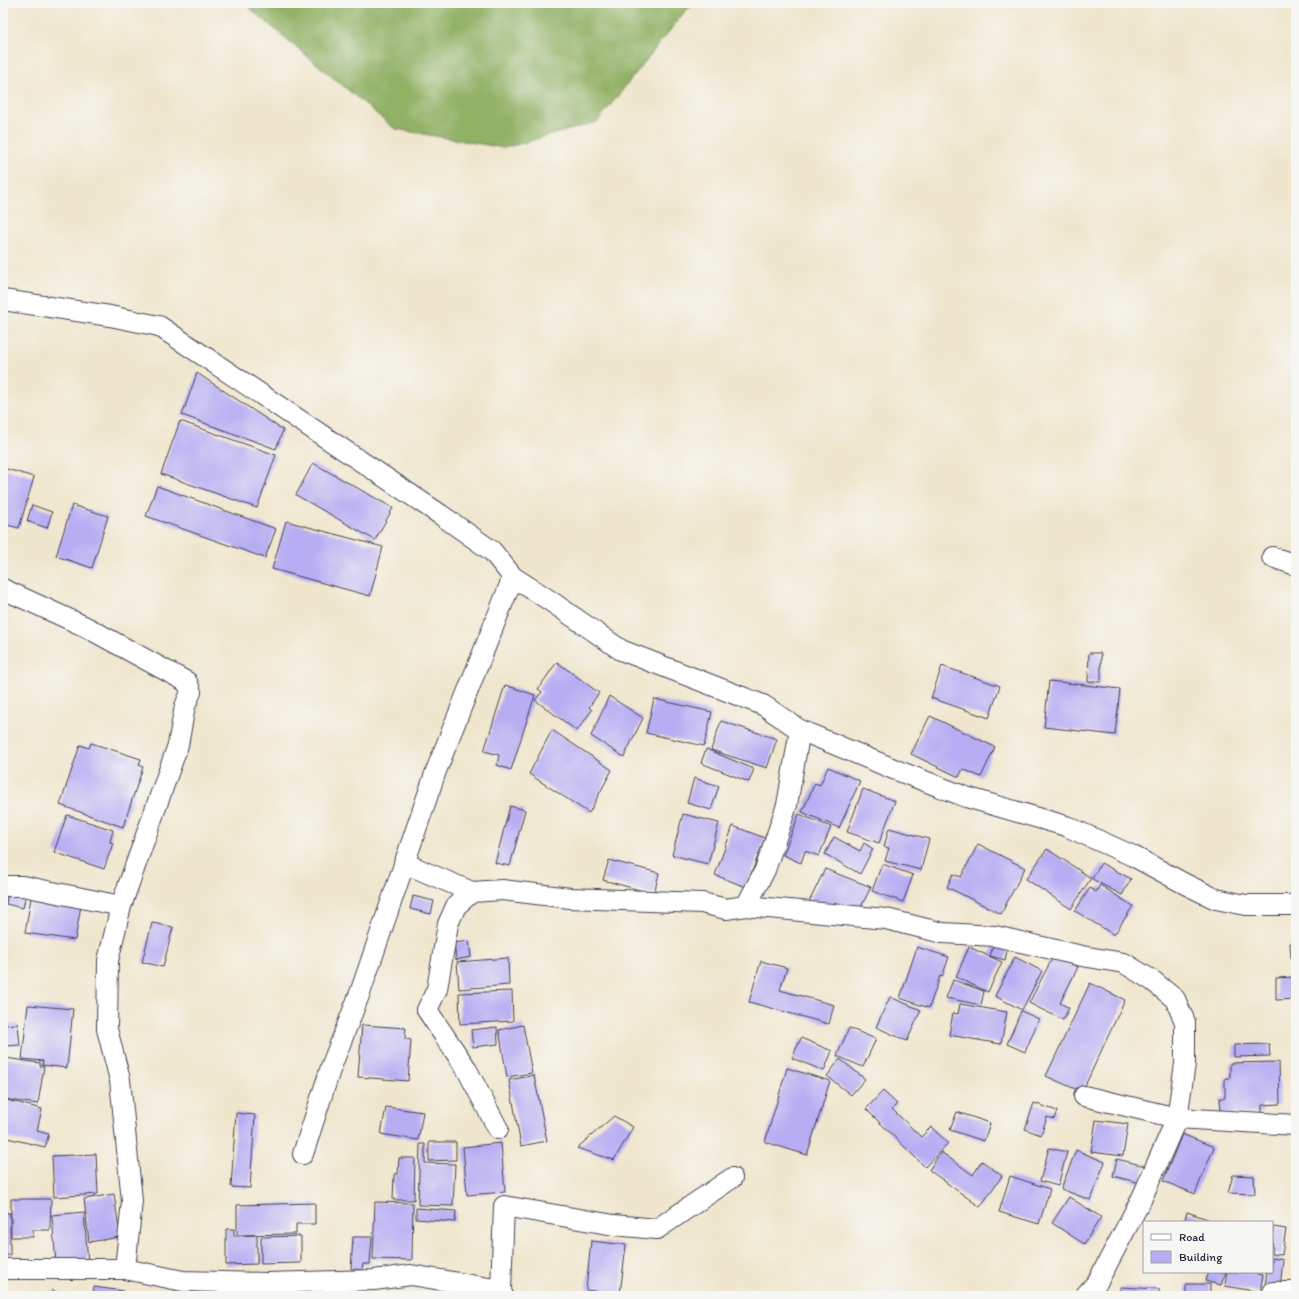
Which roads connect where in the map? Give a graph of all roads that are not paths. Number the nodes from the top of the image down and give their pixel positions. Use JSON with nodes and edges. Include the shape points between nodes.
{"nodes":[{"id":1,"x":3,"y":300,"type":"edge"},
{"id":2,"x":1272,"y":557,"type":"dead end"},
{"id":3,"x":1296,"y":565,"type":"edge"},
{"id":4,"x":513,"y":577,"type":"junction"},
{"id":5,"x":3,"y":589,"type":"edge"},
{"id":6,"x":800,"y":730,"type":"junction"},
{"id":7,"x":404,"y":863,"type":"junction"},
{"id":8,"x":3,"y":886,"type":"edge"},
{"id":9,"x":472,"y":892,"type":"junction"},
{"id":10,"x":121,"y":906,"type":"junction"},
{"id":11,"x":746,"y":906,"type":"junction"},
{"id":12,"x":1296,"y":906,"type":"edge"},
{"id":13,"x":1084,"y":1096,"type":"dead end"},
{"id":14,"x":1177,"y":1118,"type":"junction"},
{"id":15,"x":1296,"y":1125,"type":"edge"},
{"id":16,"x":498,"y":1129,"type":"dead end"},
{"id":17,"x":303,"y":1154,"type":"dead end"},
{"id":18,"x":732,"y":1178,"type":"dead end"},
{"id":19,"x":3,"y":1269,"type":"edge"},
{"id":20,"x":125,"y":1269,"type":"junction"},
{"id":21,"x":1296,"y":1292,"type":"edge"},
{"id":22,"x":502,"y":1293,"type":"edge"},
{"id":23,"x":1085,"y":1296,"type":"edge"},
{"id":24,"x":1272,"y":1296,"type":"edge"}],
"edges":[{"from":1,"to":4,"type":"street","via":[[159,326],[492,550]]},
{"from":2,"to":3,"type":"street"},
{"from":4,"to":6,"type":"street","via":[[621,650],[763,705]]},
{"from":4,"to":7,"type":"street","via":[[436,771]]},
{"from":5,"to":10,"type":"street","via":[[86,627],[187,682],[191,692],[185,706],[178,745]]},
{"from":6,"to":11,"type":"street","via":[[787,805],[765,870]]},
{"from":6,"to":12,"type":"street","via":[[966,797],[1066,826],[1133,856],[1216,899],[1246,905]]},
{"from":7,"to":9,"type":"street"},
{"from":7,"to":17,"type":"street","via":[[360,993],[330,1067]]},
{"from":8,"to":10,"type":"street","via":[[23,886]]},
{"from":9,"to":11,"type":"street","via":[[502,890],[570,898],[702,904],[726,910]]},
{"from":9,"to":16,"type":"street","via":[[456,906],[448,924],[437,989],[428,1010],[466,1068]]},
{"from":10,"to":20,"type":"street","via":[[108,961],[107,1029],[120,1080],[132,1201]]},
{"from":11,"to":14,"type":"street","via":[[886,919],[942,933],[995,936],[1124,963],[1153,981],[1175,999],[1185,1022],[1185,1064]]},
{"from":13,"to":14,"type":"street"},
{"from":14,"to":15,"type":"street"},
{"from":14,"to":23,"type":"street","via":[[1141,1200],[1098,1281]]},
{"from":18,"to":22,"type":"street","via":[[657,1229],[614,1225],[504,1206]]},
{"from":19,"to":20,"type":"street"},
{"from":20,"to":22,"type":"street","via":[[183,1281],[374,1280],[412,1276]]},
{"from":21,"to":24,"type":"street","via":[[1273,1292]]}]}
